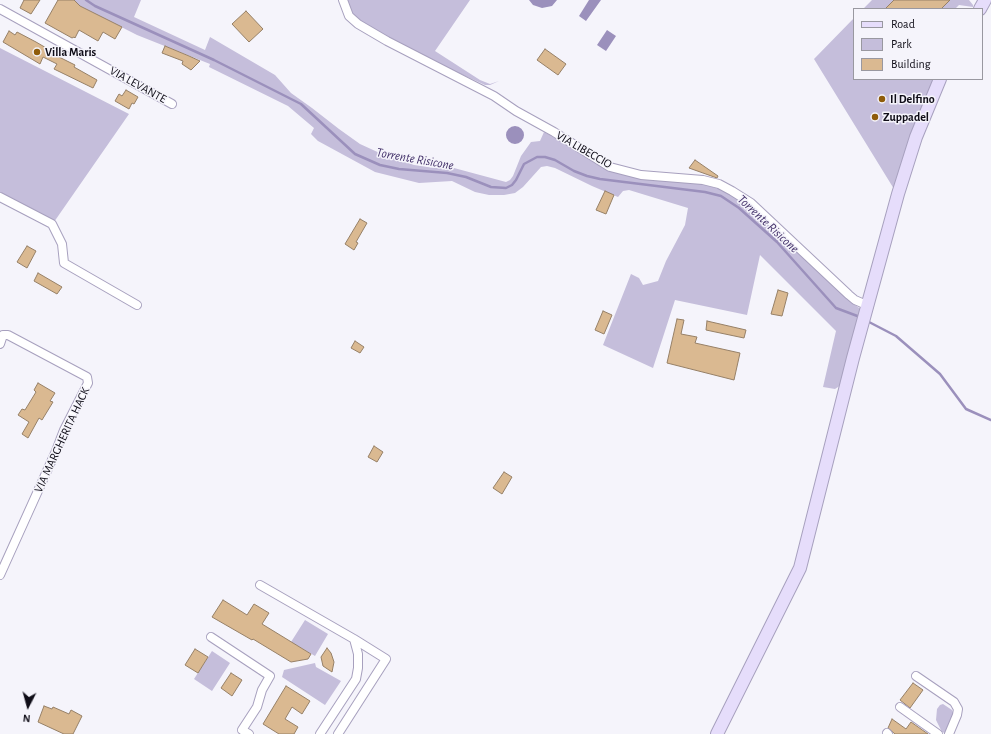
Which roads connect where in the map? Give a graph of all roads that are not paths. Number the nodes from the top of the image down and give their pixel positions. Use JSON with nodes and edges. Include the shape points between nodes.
{"nodes":[{"id":1,"x":343,"y":0,"type":"edge"},
{"id":2,"x":0,"y":9,"type":"edge"},
{"id":3,"x":940,"y":80,"type":"edge"},
{"id":4,"x":172,"y":104,"type":"dead end"},
{"id":5,"x":0,"y":197,"type":"edge"},
{"id":6,"x":136,"y":304,"type":"dead end"},
{"id":7,"x":868,"y":306,"type":"junction"},
{"id":8,"x":0,"y":344,"type":"edge"},
{"id":9,"x":0,"y":575,"type":"edge"},
{"id":10,"x":260,"y":585,"type":"dead end"},
{"id":11,"x":212,"y":637,"type":"dead end"},
{"id":12,"x":354,"y":639,"type":"junction"},
{"id":13,"x":916,"y":676,"type":"dead end"},
{"id":14,"x":342,"y":700,"type":"junction"},
{"id":15,"x":900,"y":707,"type":"dead end"},
{"id":16,"x":354,"y":709,"type":"junction"},
{"id":17,"x":248,"y":734,"type":"edge"},
{"id":18,"x":320,"y":734,"type":"edge"},
{"id":19,"x":338,"y":734,"type":"edge"},
{"id":20,"x":717,"y":734,"type":"edge"},
{"id":21,"x":938,"y":734,"type":"edge"},
{"id":22,"x":949,"y":734,"type":"edge"}],
"edges":[{"from":1,"to":7,"type":"street","name":"VIA LIBECCIO","via":[[348,16],[358,24],[494,96],[610,166],[641,175],[703,180],[732,191],[751,203],[849,295]]},
{"from":2,"to":4,"type":"street","name":"VIA LEVANTE"},
{"from":3,"to":7,"type":"street","via":[[908,158]]},
{"from":5,"to":6,"type":"street","via":[[52,224],[62,244],[64,263]]},
{"from":7,"to":20,"type":"street","via":[[800,568]]},
{"from":8,"to":9,"type":"street","name":"VIA MARGHERITA HACK","via":[[3,335],[8,334],[87,377],[88,383],[64,430]]},
{"from":10,"to":12,"type":"street"},
{"from":11,"to":17,"type":"street","via":[[270,676],[242,730]]},
{"from":12,"to":14,"type":"street","via":[[358,654],[356,679]]},
{"from":12,"to":16,"type":"street","via":[[386,659]]},
{"from":13,"to":22,"type":"street","via":[[954,702],[958,709]]},
{"from":14,"to":16,"type":"street"},
{"from":14,"to":18,"type":"street"},
{"from":15,"to":21,"type":"street"},
{"from":16,"to":19,"type":"street"}]}
